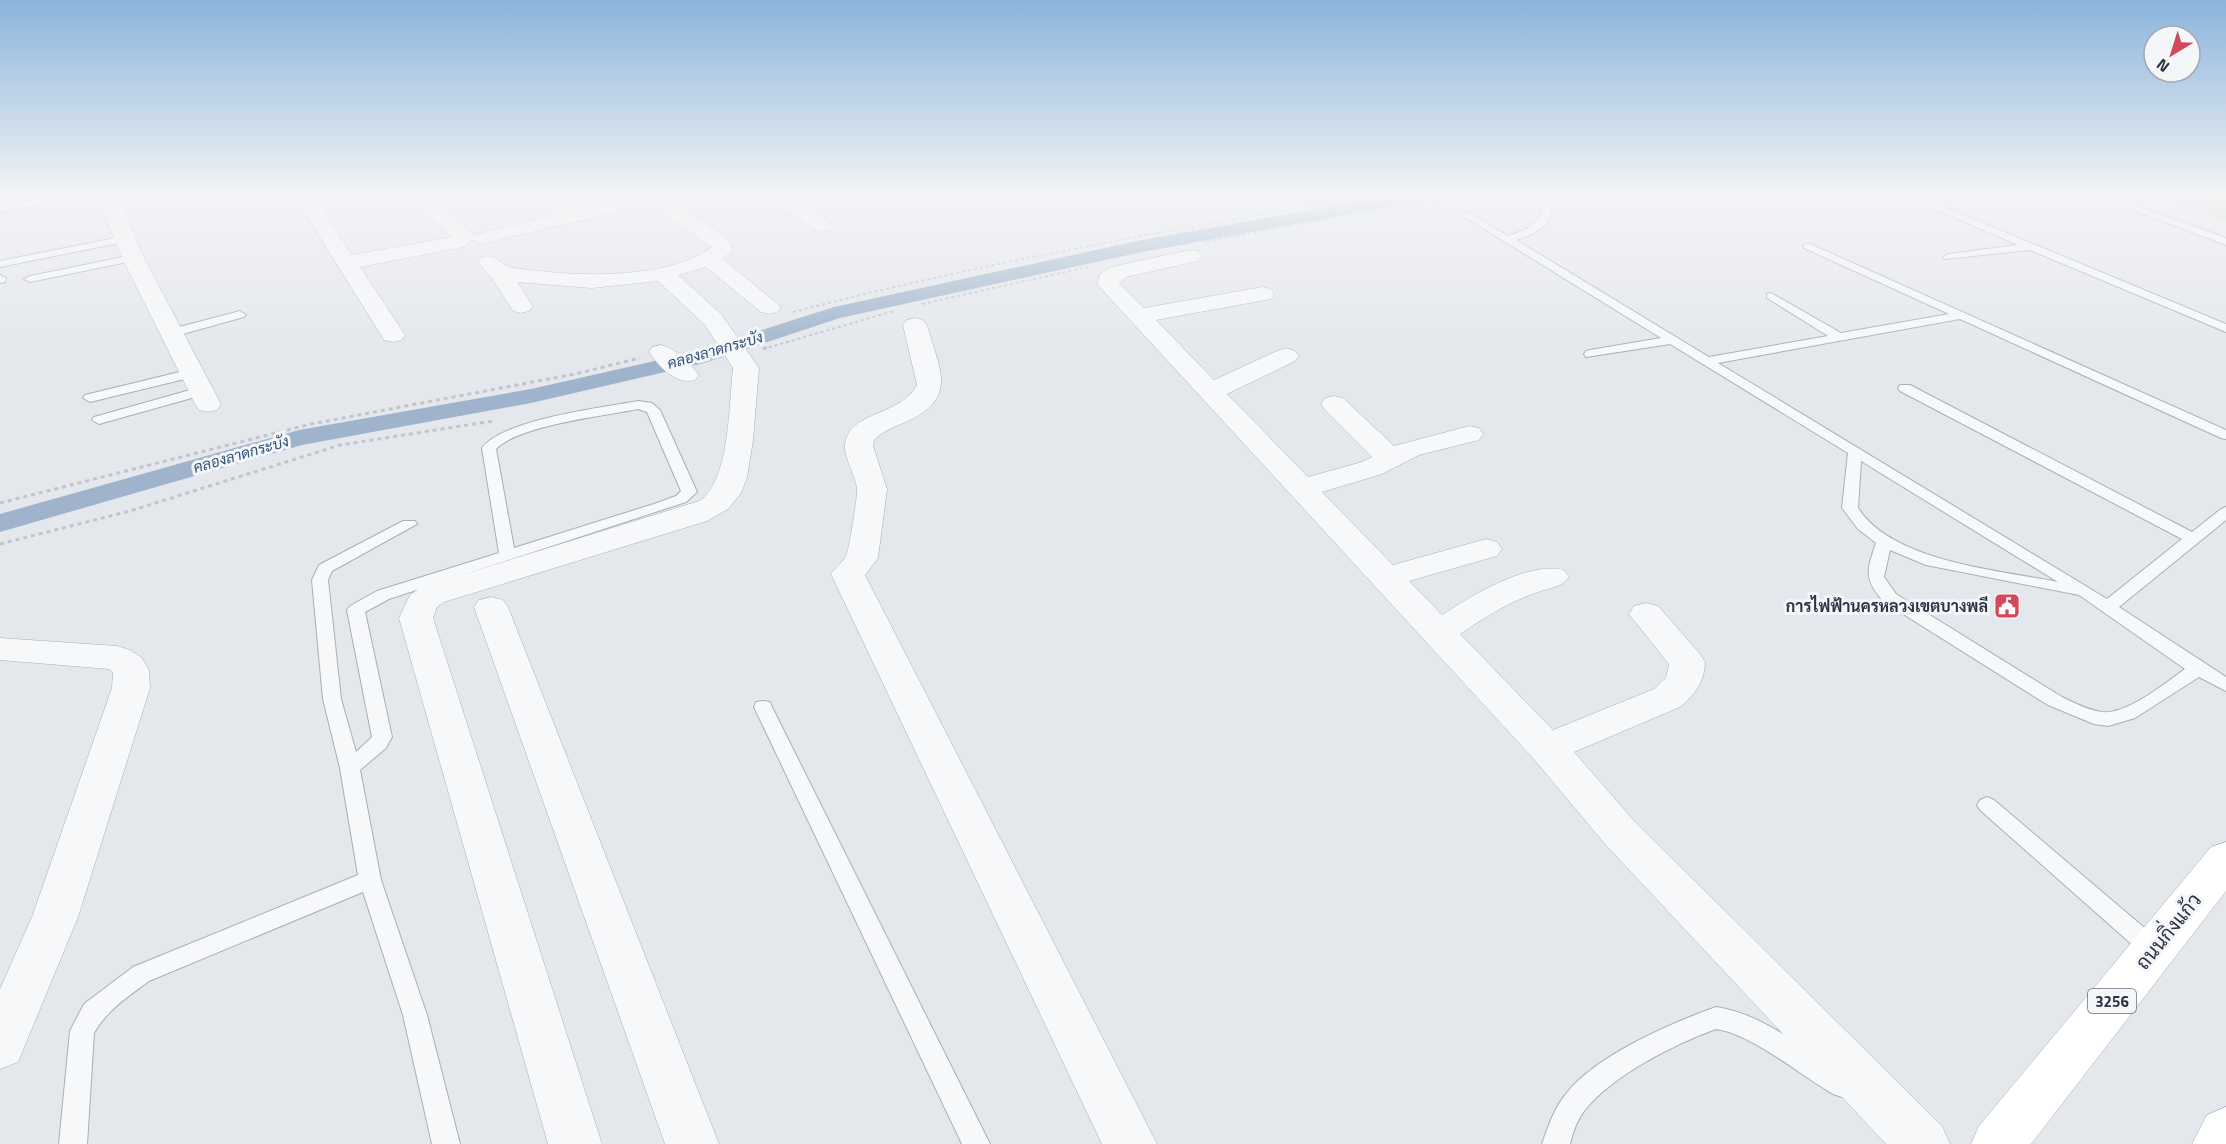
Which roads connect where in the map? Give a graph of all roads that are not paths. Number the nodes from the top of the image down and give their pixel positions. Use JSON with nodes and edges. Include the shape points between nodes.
{"nodes":[{"id":1,"x":335,"y":247,"type":"edge"},
{"id":2,"x":429,"y":247,"type":"edge"},
{"id":3,"x":476,"y":247,"type":"edge"},
{"id":4,"x":722,"y":247,"type":"edge"},
{"id":5,"x":1523,"y":247,"type":"edge"},
{"id":6,"x":1811,"y":247,"type":"edge"},
{"id":7,"x":2027,"y":247,"type":"edge"},
{"id":8,"x":2031,"y":247,"type":"edge"},
{"id":9,"x":129,"y":249,"type":"junction"},
{"id":10,"x":1190,"y":256,"type":"dead end"},
{"id":11,"x":1948,"y":257,"type":"dead end"},
{"id":12,"x":708,"y":258,"type":"junction"},
{"id":13,"x":345,"y":263,"type":"junction"},
{"id":14,"x":0,"y":264,"type":"edge"},
{"id":15,"x":500,"y":273,"type":"junction"},
{"id":16,"x":664,"y":274,"type":"junction"},
{"id":17,"x":30,"y":279,"type":"dead end"},
{"id":18,"x":1263,"y":294,"type":"dead end"},
{"id":19,"x":1771,"y":296,"type":"dead end"},
{"id":20,"x":521,"y":306,"type":"dead end"},
{"id":21,"x":778,"y":310,"type":"road end"},
{"id":22,"x":240,"y":315,"type":"dead end"},
{"id":23,"x":1962,"y":315,"type":"junction"},
{"id":24,"x":1140,"y":316,"type":"junction"},
{"id":25,"x":915,"y":325,"type":"dead end"},
{"id":26,"x":2226,"y":328,"type":"edge"},
{"id":27,"x":172,"y":333,"type":"junction"},
{"id":28,"x":393,"y":335,"type":"dead end"},
{"id":29,"x":1839,"y":337,"type":"junction"},
{"id":30,"x":1672,"y":340,"type":"junction"},
{"id":31,"x":662,"y":353,"type":"road end"},
{"id":32,"x":1590,"y":354,"type":"dead end"},
{"id":33,"x":1286,"y":356,"type":"dead end"},
{"id":34,"x":1707,"y":361,"type":"junction"},
{"id":35,"x":685,"y":373,"type":"dead end"},
{"id":36,"x":1905,"y":388,"type":"dead end"},
{"id":37,"x":200,"y":389,"type":"junction"},
{"id":38,"x":1211,"y":391,"type":"junction"},
{"id":39,"x":90,"y":398,"type":"dead end"},
{"id":40,"x":1334,"y":404,"type":"dead end"},
{"id":41,"x":99,"y":420,"type":"dead end"},
{"id":42,"x":1469,"y":434,"type":"dead end"},
{"id":43,"x":2226,"y":435,"type":"edge"},
{"id":44,"x":1856,"y":450,"type":"junction"},
{"id":45,"x":1390,"y":458,"type":"junction"},
{"id":46,"x":1302,"y":488,"type":"junction"},
{"id":47,"x":2226,"y":512,"type":"edge"},
{"id":48,"x":409,"y":524,"type":"dead end"},
{"id":49,"x":2192,"y":538,"type":"junction"},
{"id":50,"x":1885,"y":540,"type":"junction"},
{"id":51,"x":1486,"y":549,"type":"dead end"},
{"id":52,"x":507,"y":555,"type":"junction"},
{"id":53,"x":1386,"y":577,"type":"junction"},
{"id":54,"x":1552,"y":577,"type":"dead end"},
{"id":55,"x":2090,"y":594,"type":"junction"},
{"id":56,"x":2108,"y":607,"type":"junction"},
{"id":57,"x":490,"y":608,"type":"dead end"},
{"id":58,"x":1646,"y":614,"type":"dead end"},
{"id":59,"x":1439,"y":633,"type":"junction"},
{"id":60,"x":0,"y":649,"type":"edge"},
{"id":61,"x":2198,"y":669,"type":"junction"},
{"id":62,"x":2226,"y":685,"type":"edge"},
{"id":63,"x":763,"y":707,"type":"dead end"},
{"id":64,"x":1547,"y":748,"type":"junction"},
{"id":65,"x":350,"y":768,"type":"junction"},
{"id":66,"x":1987,"y":804,"type":"dead end"},
{"id":67,"x":2226,"y":859,"type":"edge"},
{"id":68,"x":370,"y":880,"type":"junction"},
{"id":69,"x":2154,"y":950,"type":"junction"},
{"id":70,"x":0,"y":1046,"type":"edge"},
{"id":71,"x":1883,"y":1103,"type":"junction"},
{"id":72,"x":2226,"y":1133,"type":"edge"},
{"id":73,"x":74,"y":1144,"type":"edge"},
{"id":74,"x":446,"y":1144,"type":"edge"},
{"id":75,"x":575,"y":1144,"type":"edge"},
{"id":76,"x":692,"y":1144,"type":"edge"},
{"id":77,"x":976,"y":1144,"type":"edge"},
{"id":78,"x":1130,"y":1144,"type":"edge"},
{"id":79,"x":1556,"y":1144,"type":"edge"},
{"id":80,"x":1923,"y":1144,"type":"edge"},
{"id":81,"x":1998,"y":1144,"type":"edge"},
{"id":82,"x":2219,"y":1144,"type":"edge"}],
"edges":[{"from":1,"to":13,"type":"street"},
{"from":2,"to":13,"type":"street"},
{"from":3,"to":15,"type":"street"},
{"from":4,"to":12,"type":"street"},
{"from":5,"to":30,"type":"lane"},
{"from":6,"to":23,"type":"lane"},
{"from":7,"to":11,"type":"lane"},
{"from":8,"to":26,"type":"lane"},
{"from":9,"to":14,"type":"lane"},
{"from":9,"to":17,"type":"lane"},
{"from":9,"to":27,"type":"street"},
{"from":10,"to":24,"type":"street","via":[[1119,272],[1108,279],[1108,284]]},
{"from":12,"to":16,"type":"street"},
{"from":12,"to":21,"type":"street"},
{"from":13,"to":28,"type":"street"},
{"from":15,"to":16,"type":"street","via":[[599,282]]},
{"from":15,"to":20,"type":"street"},
{"from":16,"to":75,"type":"street","via":[[713,319],[747,369],[732,479],[717,503],[696,514],[432,595],[422,602],[416,618]]},
{"from":18,"to":24,"type":"street"},
{"from":19,"to":29,"type":"lane"},
{"from":22,"to":27,"type":"lane"},
{"from":23,"to":29,"type":"lane"},
{"from":23,"to":43,"type":"lane"},
{"from":24,"to":38,"type":"street"},
{"from":25,"to":78,"type":"street","via":[[929,391],[919,404],[860,438],[872,489],[862,558],[848,574]]},
{"from":27,"to":37,"type":"street"},
{"from":29,"to":34,"type":"lane"},
{"from":30,"to":32,"type":"lane"},
{"from":30,"to":34,"type":"lane"},
{"from":31,"to":35,"type":"street"},
{"from":33,"to":38,"type":"street"},
{"from":34,"to":44,"type":"lane"},
{"from":36,"to":49,"type":"lane"},
{"from":37,"to":39,"type":"lane"},
{"from":37,"to":41,"type":"lane"},
{"from":38,"to":46,"type":"street"},
{"from":40,"to":45,"type":"street"},
{"from":42,"to":45,"type":"street"},
{"from":44,"to":50,"type":"lane","via":[[1850,508],[1864,527]]},
{"from":44,"to":55,"type":"lane"},
{"from":45,"to":46,"type":"street","via":[[1372,468]]},
{"from":46,"to":53,"type":"street"},
{"from":47,"to":49,"type":"lane"},
{"from":48,"to":65,"type":"lane","via":[[345,555],[325,568],[320,580],[332,699]]},
{"from":49,"to":56,"type":"lane"},
{"from":50,"to":55,"type":"lane","via":[[1926,560]]},
{"from":50,"to":61,"type":"lane","via":[[1875,575],[1877,586],[1890,598],[2055,701],[2083,714],[2108,720],[2124,717]]},
{"from":51,"to":53,"type":"street"},
{"from":52,"to":52,"type":"lane","via":[[662,506],[689,492],[652,410],[638,405],[575,416],[498,439],[489,448]]},
{"from":52,"to":65,"type":"lane","via":[[383,595],[356,610],[382,737]]},
{"from":53,"to":59,"type":"street"},
{"from":54,"to":59,"type":"street","via":[[1506,591]]},
{"from":55,"to":56,"type":"lane"},
{"from":56,"to":61,"type":"lane"},
{"from":57,"to":76,"type":"street"},
{"from":58,"to":64,"type":"street","via":[[1687,662],[1687,677],[1682,686],[1667,698]]},
{"from":59,"to":64,"type":"street"},
{"from":60,"to":70,"type":"street","via":[[117,658],[130,665],[134,674],[55,917]]},
{"from":61,"to":62,"type":"lane"},
{"from":63,"to":77,"type":"lane"},
{"from":64,"to":71,"type":"street","via":[[1620,833]]},
{"from":65,"to":68,"type":"lane"},
{"from":66,"to":69,"type":"lane"},
{"from":67,"to":69,"type":"main road","name":"ถนนกิ่งแก้ว","number":"3256"},
{"from":68,"to":73,"type":"lane","via":[[141,974],[113,994],[93,1012],[82,1031]]},
{"from":68,"to":74,"type":"lane","via":[[415,1016]]},
{"from":69,"to":81,"type":"main road","name":"ถนนกิ่งแก้ว","number":"3256"},
{"from":71,"to":79,"type":"lane","via":[[1816,1072],[1743,1024],[1716,1018],[1636,1055],[1579,1097]]},
{"from":71,"to":80,"type":"street"},
{"from":72,"to":82,"type":"main road"}]}
